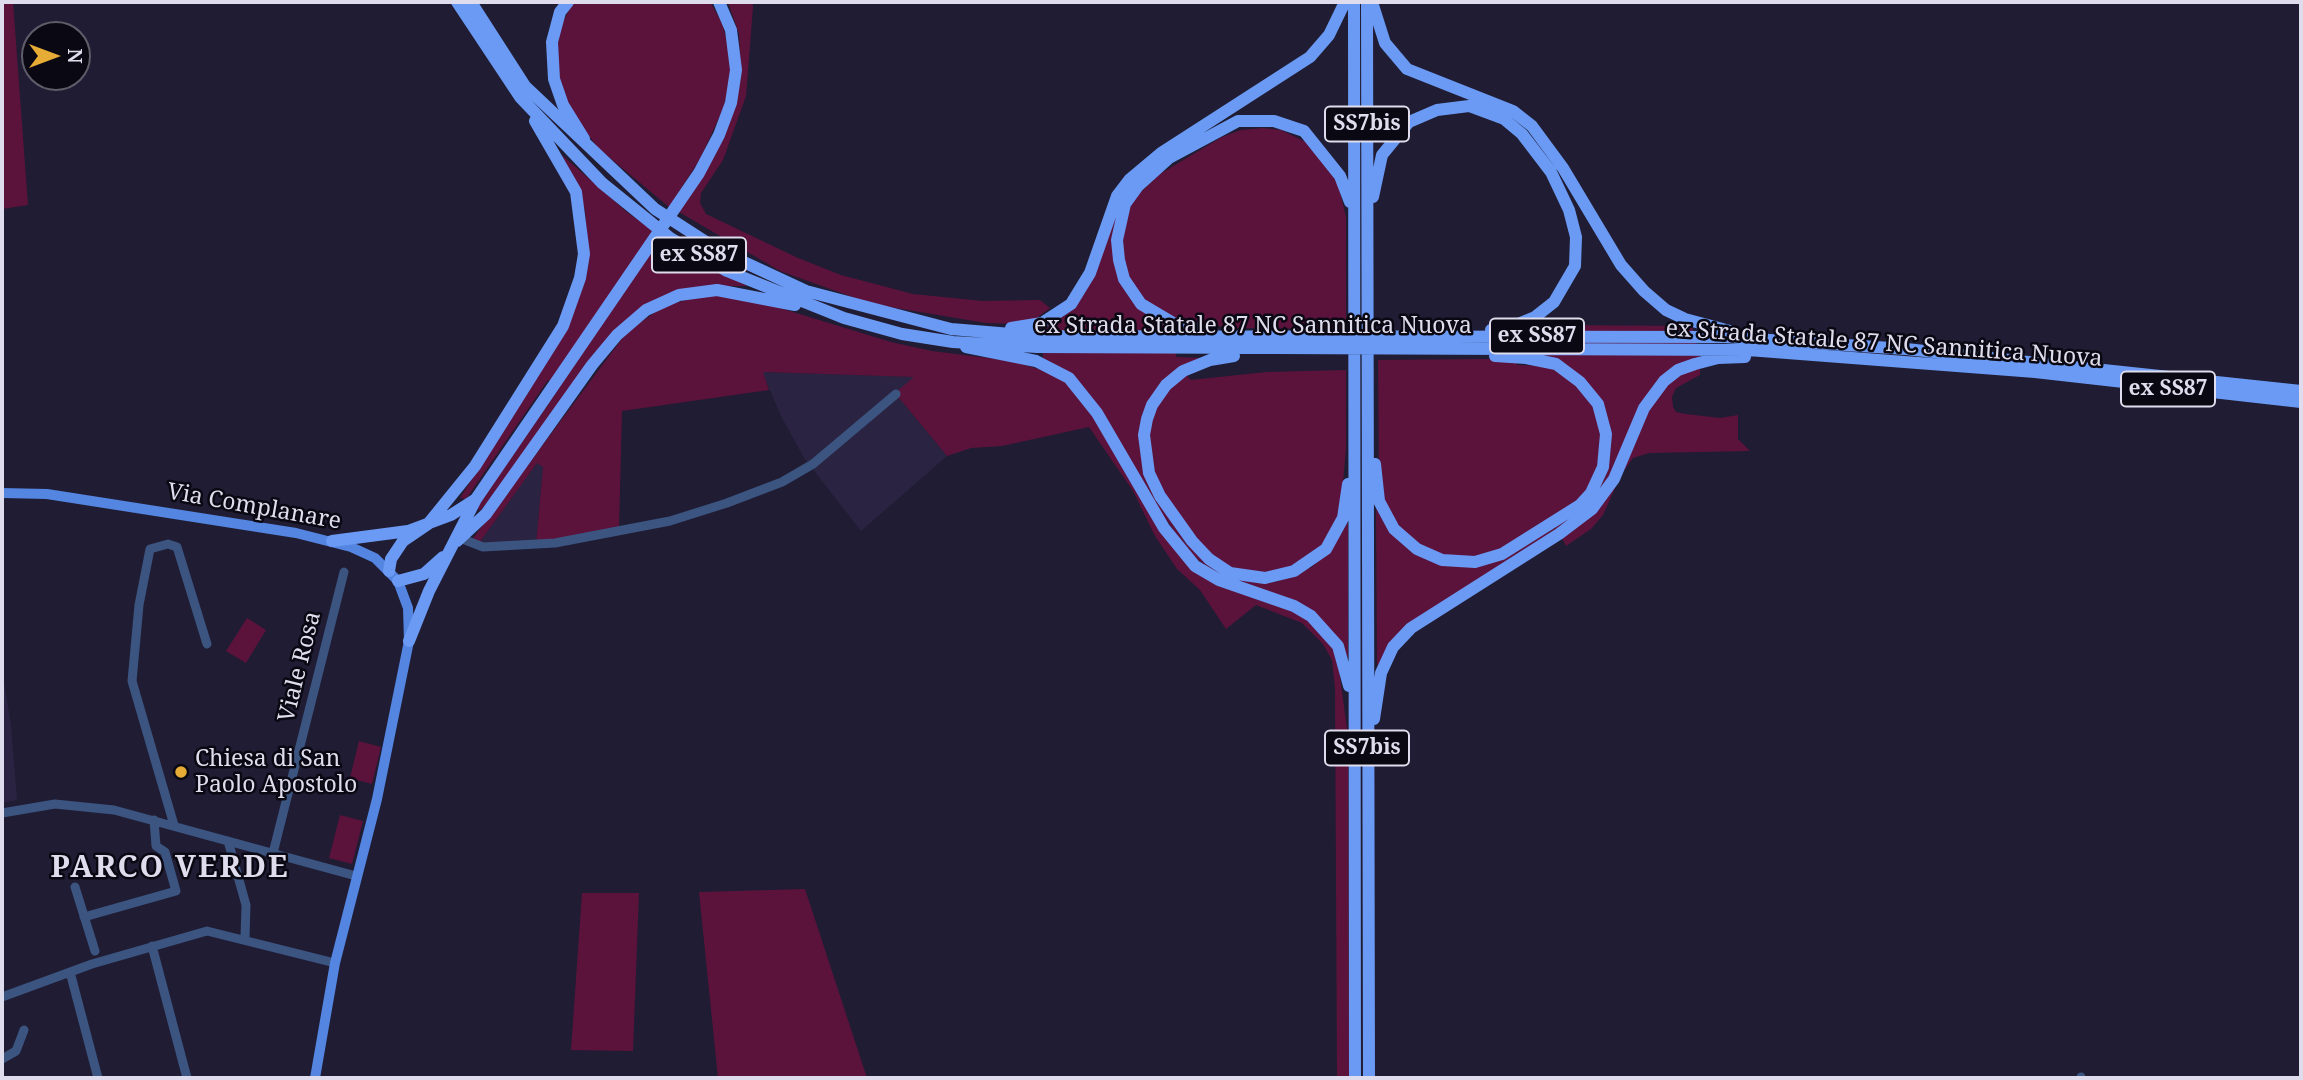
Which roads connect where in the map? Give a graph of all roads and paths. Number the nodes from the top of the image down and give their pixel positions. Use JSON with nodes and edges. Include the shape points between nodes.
{"nodes":[{"id":1,"x":457,"y":2,"type":"edge"},
{"id":2,"x":471,"y":2,"type":"edge"},
{"id":3,"x":568,"y":2,"type":"edge"},
{"id":4,"x":1345,"y":2,"type":"edge"},
{"id":5,"x":1354,"y":2,"type":"edge"},
{"id":6,"x":1367,"y":2,"type":"edge"},
{"id":7,"x":1372,"y":2,"type":"edge"},
{"id":8,"x":721,"y":6,"type":"edge"},
{"id":9,"x":520,"y":97,"type":"junction"},
{"id":10,"x":1189,"y":141,"type":"junction"},
{"id":11,"x":594,"y":154,"type":"junction"},
{"id":12,"x":1557,"y":170,"type":"junction"},
{"id":13,"x":1352,"y":209,"type":"junction"},
{"id":14,"x":1367,"y":246,"type":"junction"},
{"id":15,"x":844,"y":318,"type":"junction"},
{"id":16,"x":952,"y":335,"type":"junction"},
{"id":17,"x":1241,"y":336,"type":"junction"},
{"id":18,"x":1453,"y":336,"type":"junction"},
{"id":19,"x":1789,"y":340,"type":"junction"},
{"id":20,"x":1036,"y":342,"type":"junction"},
{"id":21,"x":1282,"y":349,"type":"junction"},
{"id":22,"x":1443,"y":349,"type":"junction"},
{"id":23,"x":1783,"y":352,"type":"junction"},
{"id":24,"x":2036,"y":367,"type":"junction"},
{"id":25,"x":2301,"y":391,"type":"edge"},
{"id":26,"x":896,"y":394,"type":"dead end"},
{"id":27,"x":2301,"y":402,"type":"edge"},
{"id":28,"x":1368,"y":418,"type":"junction"},
{"id":29,"x":1355,"y":435,"type":"junction"},
{"id":30,"x":2,"y":493,"type":"edge"},
{"id":31,"x":476,"y":499,"type":"junction"},
{"id":32,"x":428,"y":524,"type":"junction"},
{"id":33,"x":1556,"y":529,"type":"junction"},
{"id":34,"x":460,"y":538,"type":"junction"},
{"id":35,"x":332,"y":541,"type":"junction"},
{"id":36,"x":450,"y":550,"type":"junction"},
{"id":37,"x":344,"y":572,"type":"dead end"},
{"id":38,"x":393,"y":576,"type":"junction"},
{"id":39,"x":409,"y":641,"type":"junction"},
{"id":40,"x":207,"y":644,"type":"dead end"},
{"id":41,"x":1355,"y":723,"type":"junction"},
{"id":42,"x":1367,"y":798,"type":"junction"},
{"id":43,"x":2,"y":813,"type":"edge"},
{"id":44,"x":155,"y":820,"type":"junction"},
{"id":45,"x":174,"y":825,"type":"junction"},
{"id":46,"x":228,"y":841,"type":"junction"},
{"id":47,"x":273,"y":853,"type":"junction"},
{"id":48,"x":356,"y":876,"type":"junction"},
{"id":49,"x":75,"y":887,"type":"dead end"},
{"id":50,"x":84,"y":917,"type":"junction"},
{"id":51,"x":245,"y":938,"type":"junction"},
{"id":52,"x":152,"y":946,"type":"junction"},
{"id":53,"x":95,"y":951,"type":"junction"},
{"id":54,"x":104,"y":961,"type":"junction"},
{"id":55,"x":335,"y":963,"type":"junction"},
{"id":56,"x":92,"y":964,"type":"junction"},
{"id":57,"x":70,"y":972,"type":"junction"},
{"id":58,"x":2,"y":998,"type":"edge"},
{"id":59,"x":24,"y":1030,"type":"dead end"},
{"id":60,"x":2,"y":1059,"type":"edge"},
{"id":61,"x":98,"y":1078,"type":"edge"},
{"id":62,"x":187,"y":1078,"type":"edge"},
{"id":63,"x":315,"y":1078,"type":"edge"},
{"id":64,"x":1355,"y":1078,"type":"edge"},
{"id":65,"x":1369,"y":1078,"type":"edge"}],
"edges":[{"from":1,"to":9,"type":"highway","name":"ex Strada Statale 87 NC Sannitica Nuova","number":"ex SS87"},
{"from":2,"to":11,"type":"highway","name":"ex Strada Statale 87 NC Sannitica Nuova","number":"ex SS87","via":[[525,86]]},
{"from":3,"to":11,"type":"highway","via":[[552,42],[554,79],[562,105]]},
{"from":4,"to":10,"type":"highway","via":[[1329,35],[1310,57]]},
{"from":5,"to":13,"type":"highway","number":"SS7bis"},
{"from":6,"to":14,"type":"highway","number":"SS7bis"},
{"from":7,"to":12,"type":"highway","via":[[1385,43],[1407,69],[1513,111],[1532,126]]},
{"from":8,"to":31,"type":"highway","via":[[734,40],[736,70],[731,103],[719,135],[699,173]]},
{"from":9,"to":15,"type":"highway","name":"ex Strada Statale 87 NC Sannitica Nuova","number":"ex SS87","via":[[602,183],[670,238],[727,271]]},
{"from":9,"to":32,"type":"highway","via":[[576,192],[584,254],[580,278],[555,338],[475,466]]},
{"from":10,"to":13,"type":"highway","via":[[1238,121],[1274,121],[1304,131],[1340,176]]},
{"from":10,"to":16,"type":"highway","via":[[1145,166],[1117,196],[1082,290],[1071,304],[1042,323]]},
{"from":10,"to":17,"type":"highway","via":[[1138,186],[1125,204],[1117,240],[1124,279],[1141,304],[1156,315],[1188,328]]},
{"from":11,"to":16,"type":"highway","name":"ex Strada Statale 87 NC Sannitica Nuova","number":"ex SS87","via":[[655,209],[720,251],[806,291]]},
{"from":12,"to":14,"type":"highway","via":[[1504,119],[1469,106],[1437,110],[1409,122],[1382,155]]},
{"from":12,"to":18,"type":"highway","via":[[1576,237],[1575,266],[1566,287],[1535,317],[1513,326]]},
{"from":12,"to":19,"type":"highway","via":[[1621,265],[1667,310],[1723,331]]},
{"from":13,"to":29,"type":"highway","number":"SS7bis"},
{"from":14,"to":28,"type":"highway","number":"SS7bis"},
{"from":15,"to":16,"type":"highway","name":"ex Strada Statale 87 NC Sannitica Nuova","number":"ex SS87","via":[[902,334]]},
{"from":15,"to":34,"type":"highway","via":[[736,292],[698,291],[662,301],[617,335],[486,514]]},
{"from":16,"to":20,"type":"highway","name":"ex Strada Statale 87 NC Sannitica Nuova","number":"ex SS87"},
{"from":16,"to":41,"type":"highway","via":[[981,352],[1036,361],[1069,378],[1097,413],[1164,528],[1195,566],[1219,580],[1294,606],[1326,629],[1344,662]]},
{"from":17,"to":18,"type":"highway","name":"ex Strada Statale 87 NC Sannitica Nuova","number":"ex SS87"},
{"from":17,"to":20,"type":"highway","name":"ex Strada Statale 87 NC Sannitica Nuova","number":"ex SS87"},
{"from":18,"to":19,"type":"highway","name":"ex Strada Statale 87 NC Sannitica Nuova","number":"ex SS87"},
{"from":19,"to":24,"type":"highway","name":"ex Strada Statale 87 NC Sannitica Nuova","number":"ex SS87"},
{"from":20,"to":21,"type":"highway","name":"ex Strada Statale 87 NC Sannitica Nuova","number":"ex SS87"},
{"from":21,"to":22,"type":"highway","name":"ex Strada Statale 87 NC Sannitica Nuova","number":"ex SS87"},
{"from":21,"to":29,"type":"highway","via":[[1191,366],[1166,385],[1152,405],[1144,435],[1147,463],[1160,496],[1209,559],[1230,573],[1265,578],[1293,572],[1326,549],[1345,506]]},
{"from":22,"to":23,"type":"highway","name":"ex Strada Statale 87 NC Sannitica Nuova","number":"ex SS87"},
{"from":22,"to":33,"type":"highway","via":[[1556,364],[1591,393],[1604,419],[1603,467],[1591,493]]},
{"from":23,"to":24,"type":"highway","name":"ex Strada Statale 87 NC Sannitica Nuova","number":"ex SS87"},
{"from":23,"to":33,"type":"highway","via":[[1695,363],[1678,370],[1644,408],[1605,494],[1583,517]]},
{"from":24,"to":25,"type":"highway","name":"ex Strada Statale 87 NC Sannitica Nuova","number":"ex SS87"},
{"from":24,"to":27,"type":"highway","name":"ex Strada Statale 87 NC Sannitica Nuova","number":"ex SS87"},
{"from":26,"to":34,"type":"street","via":[[813,464],[782,482],[727,503],[670,521],[555,543],[491,548]]},
{"from":28,"to":33,"type":"highway","via":[[1385,516],[1405,540],[1429,556],[1475,562]]},
{"from":28,"to":42,"type":"highway","number":"SS7bis"},
{"from":29,"to":41,"type":"highway","number":"SS7bis"},
{"from":30,"to":35,"type":"main road","name":"Via Complanare","via":[[47,494]]},
{"from":31,"to":32,"type":"highway"},
{"from":31,"to":36,"type":"highway"},
{"from":32,"to":35,"type":"highway"},
{"from":32,"to":36,"type":"highway","via":[[449,528]]},
{"from":32,"to":38,"type":"highway","via":[[403,541],[391,559]]},
{"from":33,"to":42,"type":"highway","via":[[1411,628],[1393,647],[1381,673],[1375,704]]},
{"from":34,"to":36,"type":"highway"},
{"from":35,"to":38,"type":"main road","name":"Via Complanare","via":[[375,558]]},
{"from":36,"to":38,"type":"highway","via":[[424,574]]},
{"from":36,"to":39,"type":"highway"},
{"from":37,"to":47,"type":"street","name":"Viale Rosa"},
{"from":38,"to":39,"type":"main road","via":[[408,608]]},
{"from":39,"to":48,"type":"main road","via":[[377,799]]},
{"from":40,"to":45,"type":"street","via":[[177,547],[168,544],[150,550],[132,681]]},
{"from":41,"to":64,"type":"highway","number":"SS7bis"},
{"from":42,"to":65,"type":"highway","number":"SS7bis"},
{"from":43,"to":44,"type":"street","via":[[72,804]]},
{"from":44,"to":45,"type":"street"},
{"from":44,"to":50,"type":"street","via":[[156,846],[165,852],[176,891]]},
{"from":45,"to":46,"type":"street"},
{"from":46,"to":47,"type":"street"},
{"from":46,"to":51,"type":"street","via":[[246,905]]},
{"from":47,"to":48,"type":"street"},
{"from":48,"to":55,"type":"main road"},
{"from":49,"to":50,"type":"street"},
{"from":50,"to":53,"type":"street"},
{"from":51,"to":52,"type":"street","via":[[207,931]]},
{"from":51,"to":55,"type":"street"},
{"from":52,"to":54,"type":"street"},
{"from":52,"to":62,"type":"street"},
{"from":53,"to":54,"type":"street"},
{"from":53,"to":56,"type":"street","via":[[90,955]]},
{"from":54,"to":56,"type":"street"},
{"from":55,"to":63,"type":"main road"},
{"from":56,"to":57,"type":"street"},
{"from":57,"to":58,"type":"street"},
{"from":57,"to":61,"type":"street"},
{"from":59,"to":60,"type":"street","via":[[14,1052]]}]}
